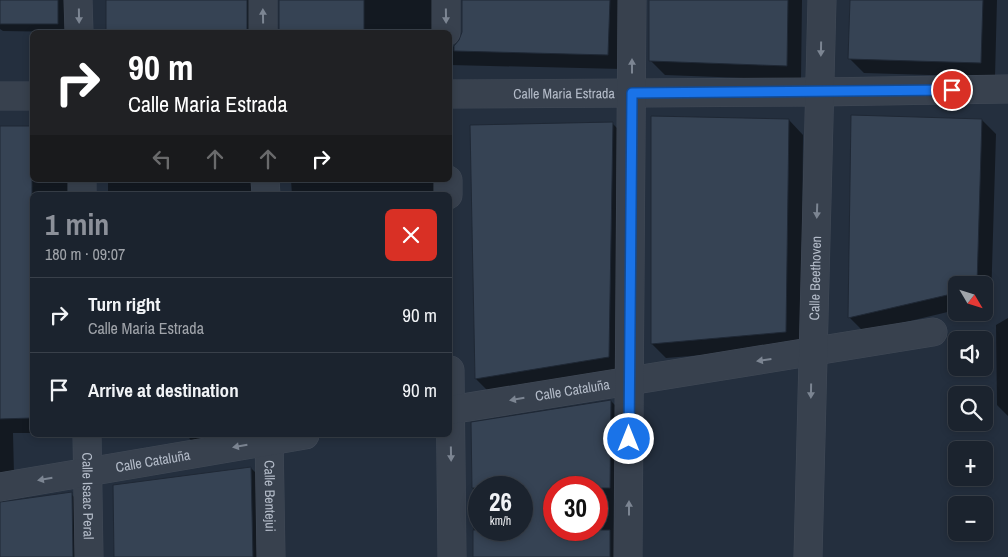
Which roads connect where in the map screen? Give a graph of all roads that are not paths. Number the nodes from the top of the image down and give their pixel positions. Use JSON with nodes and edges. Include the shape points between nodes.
{"nodes":[{"id":1,"x":78,"y":0,"type":"edge"},
{"id":2,"x":263,"y":0,"type":"edge"},
{"id":3,"x":446,"y":0,"type":"edge"},
{"id":4,"x":632,"y":0,"type":"edge"},
{"id":5,"x":822,"y":0,"type":"edge"},
{"id":6,"x":79,"y":30,"type":"edge"},
{"id":7,"x":263,"y":30,"type":"edge"},
{"id":8,"x":446,"y":30,"type":"edge"},
{"id":9,"x":1008,"y":89,"type":"edge"},
{"id":10,"x":820,"y":92,"type":"junction"},
{"id":11,"x":632,"y":93,"type":"junction"},
{"id":12,"x":452,"y":94,"type":"edge"},
{"id":13,"x":0,"y":96,"type":"edge"},
{"id":14,"x":30,"y":96,"type":"edge"},
{"id":15,"x":933,"y":332,"type":"dead end"},
{"id":16,"x":812,"y":352,"type":"junction"},
{"id":17,"x":629,"y":380,"type":"junction"},
{"id":18,"x":452,"y":410,"type":"edge"},
{"id":19,"x":87,"y":437,"type":"edge"},
{"id":20,"x":450,"y":437,"type":"edge"},
{"id":21,"x":269,"y":438,"type":"edge"},
{"id":22,"x":87,"y":472,"type":"junction"},
{"id":23,"x":0,"y":487,"type":"edge"},
{"id":24,"x":89,"y":557,"type":"edge"},
{"id":25,"x":271,"y":557,"type":"edge"},
{"id":26,"x":452,"y":557,"type":"edge"},
{"id":27,"x":628,"y":557,"type":"edge"},
{"id":28,"x":808,"y":557,"type":"edge"}],
"edges":[{"from":1,"to":6,"type":"street","one_way":true},
{"from":7,"to":2,"type":"street","one_way":true},
{"from":3,"to":8,"type":"street","one_way":true},
{"from":11,"to":4,"type":"street","one_way":true},
{"from":5,"to":10,"type":"street","name":"Calle Beethoven","one_way":true},
{"from":9,"to":10,"type":"street","name":"Calle Maria Estrada"},
{"from":10,"to":11,"type":"street","name":"Calle Maria Estrada"},
{"from":10,"to":16,"type":"street","name":"Calle Beethoven","one_way":true},
{"from":11,"to":12,"type":"street","name":"Calle Maria Estrada"},
{"from":11,"to":17,"type":"street"},
{"from":13,"to":14,"type":"street"},
{"from":15,"to":16,"type":"street","name":"Calle Cataluña"},
{"from":16,"to":17,"type":"street","name":"Calle Cataluña","one_way":true},
{"from":16,"to":28,"type":"street","name":"Calle Beethoven","one_way":true},
{"from":17,"to":18,"type":"street","name":"Calle Cataluña","one_way":true},
{"from":27,"to":17,"type":"street","one_way":true},
{"from":19,"to":22,"type":"street","name":"Calle Isaac Peral"},
{"from":20,"to":26,"type":"street","one_way":true},
{"from":21,"to":22,"type":"street","name":"Calle Cataluña","one_way":true},
{"from":21,"to":25,"type":"street","name":"Calle Bentejui"},
{"from":22,"to":23,"type":"street","name":"Calle Cataluña","one_way":true},
{"from":22,"to":24,"type":"street","name":"Calle Isaac Peral"}]}
